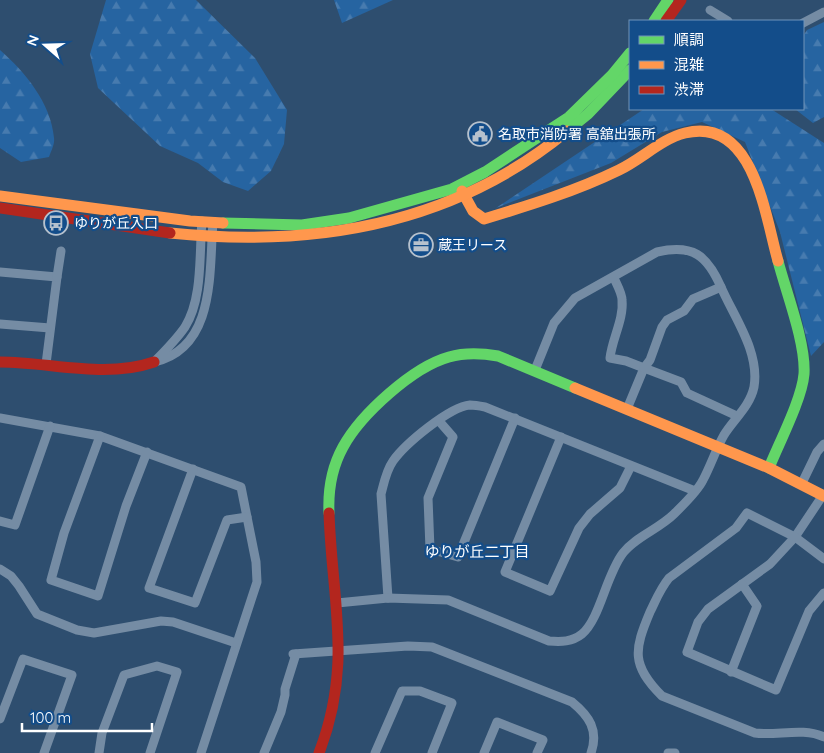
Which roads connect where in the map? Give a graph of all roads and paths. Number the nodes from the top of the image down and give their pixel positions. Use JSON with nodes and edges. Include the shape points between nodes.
{"nodes":[{"id":1,"x":668,"y":0,"type":"edge"},
{"id":2,"x":681,"y":0,"type":"edge"},
{"id":3,"x":710,"y":10,"type":"dead end"},
{"id":4,"x":824,"y":12,"type":"edge"},
{"id":5,"x":655,"y":20,"type":"edge"},
{"id":6,"x":667,"y":20,"type":"edge"},
{"id":7,"x":726,"y":20,"type":"edge"},
{"id":8,"x":804,"y":22,"type":"edge"},
{"id":9,"x":629,"y":53,"type":"edge"},
{"id":10,"x":629,"y":71,"type":"edge"},
{"id":11,"x":459,"y":186,"type":"junction"},
{"id":12,"x":0,"y":196,"type":"edge"},
{"id":13,"x":465,"y":197,"type":"junction"},
{"id":14,"x":0,"y":208,"type":"edge"},
{"id":15,"x":207,"y":222,"type":"junction"},
{"id":16,"x":206,"y":236,"type":"junction"},
{"id":17,"x":61,"y":251,"type":"dead end"},
{"id":18,"x":0,"y":272,"type":"edge"},
{"id":19,"x":58,"y":277,"type":"junction"},
{"id":20,"x":614,"y":278,"type":"junction"},
{"id":21,"x":721,"y":287,"type":"junction"},
{"id":22,"x":0,"y":324,"type":"edge"},
{"id":23,"x":50,"y":328,"type":"junction"},
{"id":24,"x":0,"y":362,"type":"edge"},
{"id":25,"x":154,"y":362,"type":"joint"},
{"id":26,"x":46,"y":364,"type":"junction"},
{"id":27,"x":644,"y":368,"type":"junction"},
{"id":28,"x":535,"y":370,"type":"junction"},
{"id":29,"x":627,"y":409,"type":"junction"},
{"id":30,"x":737,"y":416,"type":"junction"},
{"id":31,"x":0,"y":418,"type":"edge"},
{"id":32,"x":515,"y":418,"type":"junction"},
{"id":33,"x":439,"y":420,"type":"junction"},
{"id":34,"x":50,"y":426,"type":"junction"},
{"id":35,"x":100,"y":436,"type":"junction"},
{"id":36,"x":561,"y":438,"type":"junction"},
{"id":37,"x":824,"y":444,"type":"edge"},
{"id":38,"x":719,"y":447,"type":"junction"},
{"id":39,"x":147,"y":452,"type":"junction"},
{"id":40,"x":631,"y":466,"type":"junction"},
{"id":41,"x":769,"y":468,"type":"junction"},
{"id":42,"x":193,"y":469,"type":"junction"},
{"id":43,"x":802,"y":482,"type":"junction"},
{"id":44,"x":695,"y":492,"type":"junction"},
{"id":45,"x":823,"y":496,"type":"edge"},
{"id":46,"x":247,"y":518,"type":"junction"},
{"id":47,"x":0,"y":521,"type":"edge"},
{"id":48,"x":795,"y":537,"type":"junction"},
{"id":49,"x":824,"y":559,"type":"edge"},
{"id":50,"x":0,"y":569,"type":"edge"},
{"id":51,"x":742,"y":584,"type":"junction"},
{"id":52,"x":824,"y":593,"type":"edge"},
{"id":53,"x":388,"y":598,"type":"junction"},
{"id":54,"x":337,"y":603,"type":"junction"},
{"id":55,"x":236,"y":643,"type":"junction"},
{"id":56,"x":340,"y":650,"type":"junction"},
{"id":57,"x":731,"y":672,"type":"junction"},
{"id":58,"x":0,"y":719,"type":"edge"},
{"id":59,"x":824,"y":736,"type":"edge"},
{"id":60,"x":44,"y":753,"type":"edge"},
{"id":61,"x":99,"y":753,"type":"edge"},
{"id":62,"x":150,"y":753,"type":"edge"},
{"id":63,"x":201,"y":753,"type":"edge"},
{"id":64,"x":264,"y":753,"type":"edge"},
{"id":65,"x":319,"y":753,"type":"edge"},
{"id":66,"x":376,"y":753,"type":"edge"},
{"id":67,"x":432,"y":753,"type":"edge"},
{"id":68,"x":484,"y":753,"type":"edge"},
{"id":69,"x":537,"y":753,"type":"edge"},
{"id":70,"x":591,"y":753,"type":"edge"},
{"id":71,"x":668,"y":753,"type":"edge"},
{"id":72,"x":675,"y":753,"type":"edge"}],
"edges":[{"from":1,"to":5,"type":"street"},
{"from":2,"to":6,"type":"street"},
{"from":3,"to":7,"type":"street"},
{"from":4,"to":8,"type":"street"},
{"from":9,"to":11,"type":"street","via":[[569,118]]},
{"from":10,"to":13,"type":"street","via":[[597,107],[563,136],[527,163]]},
{"from":11,"to":13,"type":"street"},
{"from":11,"to":15,"type":"street","via":[[349,218],[280,225]]},
{"from":12,"to":15,"type":"street"},
{"from":13,"to":16,"type":"street","via":[[387,224],[343,232],[297,237]]},
{"from":13,"to":41,"type":"street","via":[[472,211],[484,218],[571,190],[621,169],[675,135],[696,130],[716,133],[736,145],[748,159],[755,179],[803,354],[804,375],[798,396]]},
{"from":14,"to":16,"type":"street"},
{"from":15,"to":16,"type":"street"},
{"from":16,"to":25,"type":"street","via":[[208,300],[201,322],[182,348],[169,359]]},
{"from":17,"to":19,"type":"street"},
{"from":18,"to":19,"type":"street"},
{"from":19,"to":23,"type":"street"},
{"from":20,"to":21,"type":"street","via":[[657,252],[689,250],[702,256],[715,271]]},
{"from":20,"to":27,"type":"street","via":[[622,299],[622,314],[612,341],[610,358]]},
{"from":20,"to":28,"type":"street","via":[[575,298],[563,310],[554,323]]},
{"from":21,"to":27,"type":"street","via":[[693,299],[684,311],[667,320]]},
{"from":21,"to":30,"type":"street","via":[[750,350],[754,367],[750,398]]},
{"from":22,"to":23,"type":"street"},
{"from":23,"to":26,"type":"street"},
{"from":24,"to":26,"type":"street"},
{"from":25,"to":26,"type":"street","via":[[122,371]]},
{"from":27,"to":29,"type":"street"},
{"from":27,"to":30,"type":"street","via":[[681,382],[687,393]]},
{"from":28,"to":29,"type":"street"},
{"from":28,"to":54,"type":"street","via":[[491,354],[452,355],[408,379],[354,429],[335,464],[329,497]]},
{"from":29,"to":38,"type":"street"},
{"from":30,"to":38,"type":"street"},
{"from":31,"to":34,"type":"street"},
{"from":32,"to":33,"type":"street","via":[[469,405]]},
{"from":32,"to":33,"type":"street","via":[[458,558],[430,549],[428,498],[453,437]]},
{"from":32,"to":36,"type":"street"},
{"from":33,"to":53,"type":"street","via":[[392,462],[381,494]]},
{"from":34,"to":35,"type":"street"},
{"from":34,"to":47,"type":"street","via":[[16,526]]},
{"from":35,"to":39,"type":"street"},
{"from":35,"to":39,"type":"street","via":[[64,532],[51,580],[98,596],[123,514]]},
{"from":36,"to":40,"type":"street"},
{"from":36,"to":40,"type":"street","via":[[505,572],[550,591],[579,528],[620,488]]},
{"from":37,"to":43,"type":"street"},
{"from":38,"to":41,"type":"street"},
{"from":38,"to":44,"type":"street"},
{"from":39,"to":42,"type":"street"},
{"from":40,"to":44,"type":"street"},
{"from":41,"to":43,"type":"street"},
{"from":42,"to":46,"type":"street","via":[[241,487]]},
{"from":42,"to":46,"type":"street","via":[[149,588],[195,604],[227,520]]},
{"from":43,"to":45,"type":"street"},
{"from":44,"to":53,"type":"street","via":[[673,515],[623,552],[590,625],[574,639],[549,641],[448,600]]},
{"from":45,"to":48,"type":"street"},
{"from":46,"to":55,"type":"street","via":[[257,582]]},
{"from":48,"to":49,"type":"street"},
{"from":48,"to":51,"type":"street","via":[[770,564]]},
{"from":48,"to":59,"type":"street","via":[[747,513],[736,528],[669,578],[661,588],[637,646],[640,666],[662,696],[755,733],[800,732]]},
{"from":50,"to":55,"type":"street","via":[[11,576],[37,614],[77,630],[94,633],[161,621]]},
{"from":51,"to":57,"type":"street","via":[[758,606]]},
{"from":51,"to":57,"type":"street","via":[[708,609],[698,622],[687,652]]},
{"from":52,"to":57,"type":"street","via":[[808,611],[776,690]]},
{"from":53,"to":54,"type":"street"},
{"from":54,"to":56,"type":"street"},
{"from":55,"to":63,"type":"street"},
{"from":56,"to":64,"type":"street","via":[[294,654],[281,712]]},
{"from":56,"to":65,"type":"street","via":[[337,696]]},
{"from":56,"to":70,"type":"street","via":[[432,647],[572,702],[586,713],[594,732]]},
{"from":58,"to":60,"type":"street","via":[[23,659],[72,675]]},
{"from":61,"to":62,"type":"street","via":[[102,733],[124,675],[157,666],[177,672]]},
{"from":66,"to":67,"type":"street","via":[[402,691],[420,691],[452,703]]},
{"from":68,"to":69,"type":"street","via":[[496,722],[543,740]]},
{"from":71,"to":72,"type":"street"}]}
